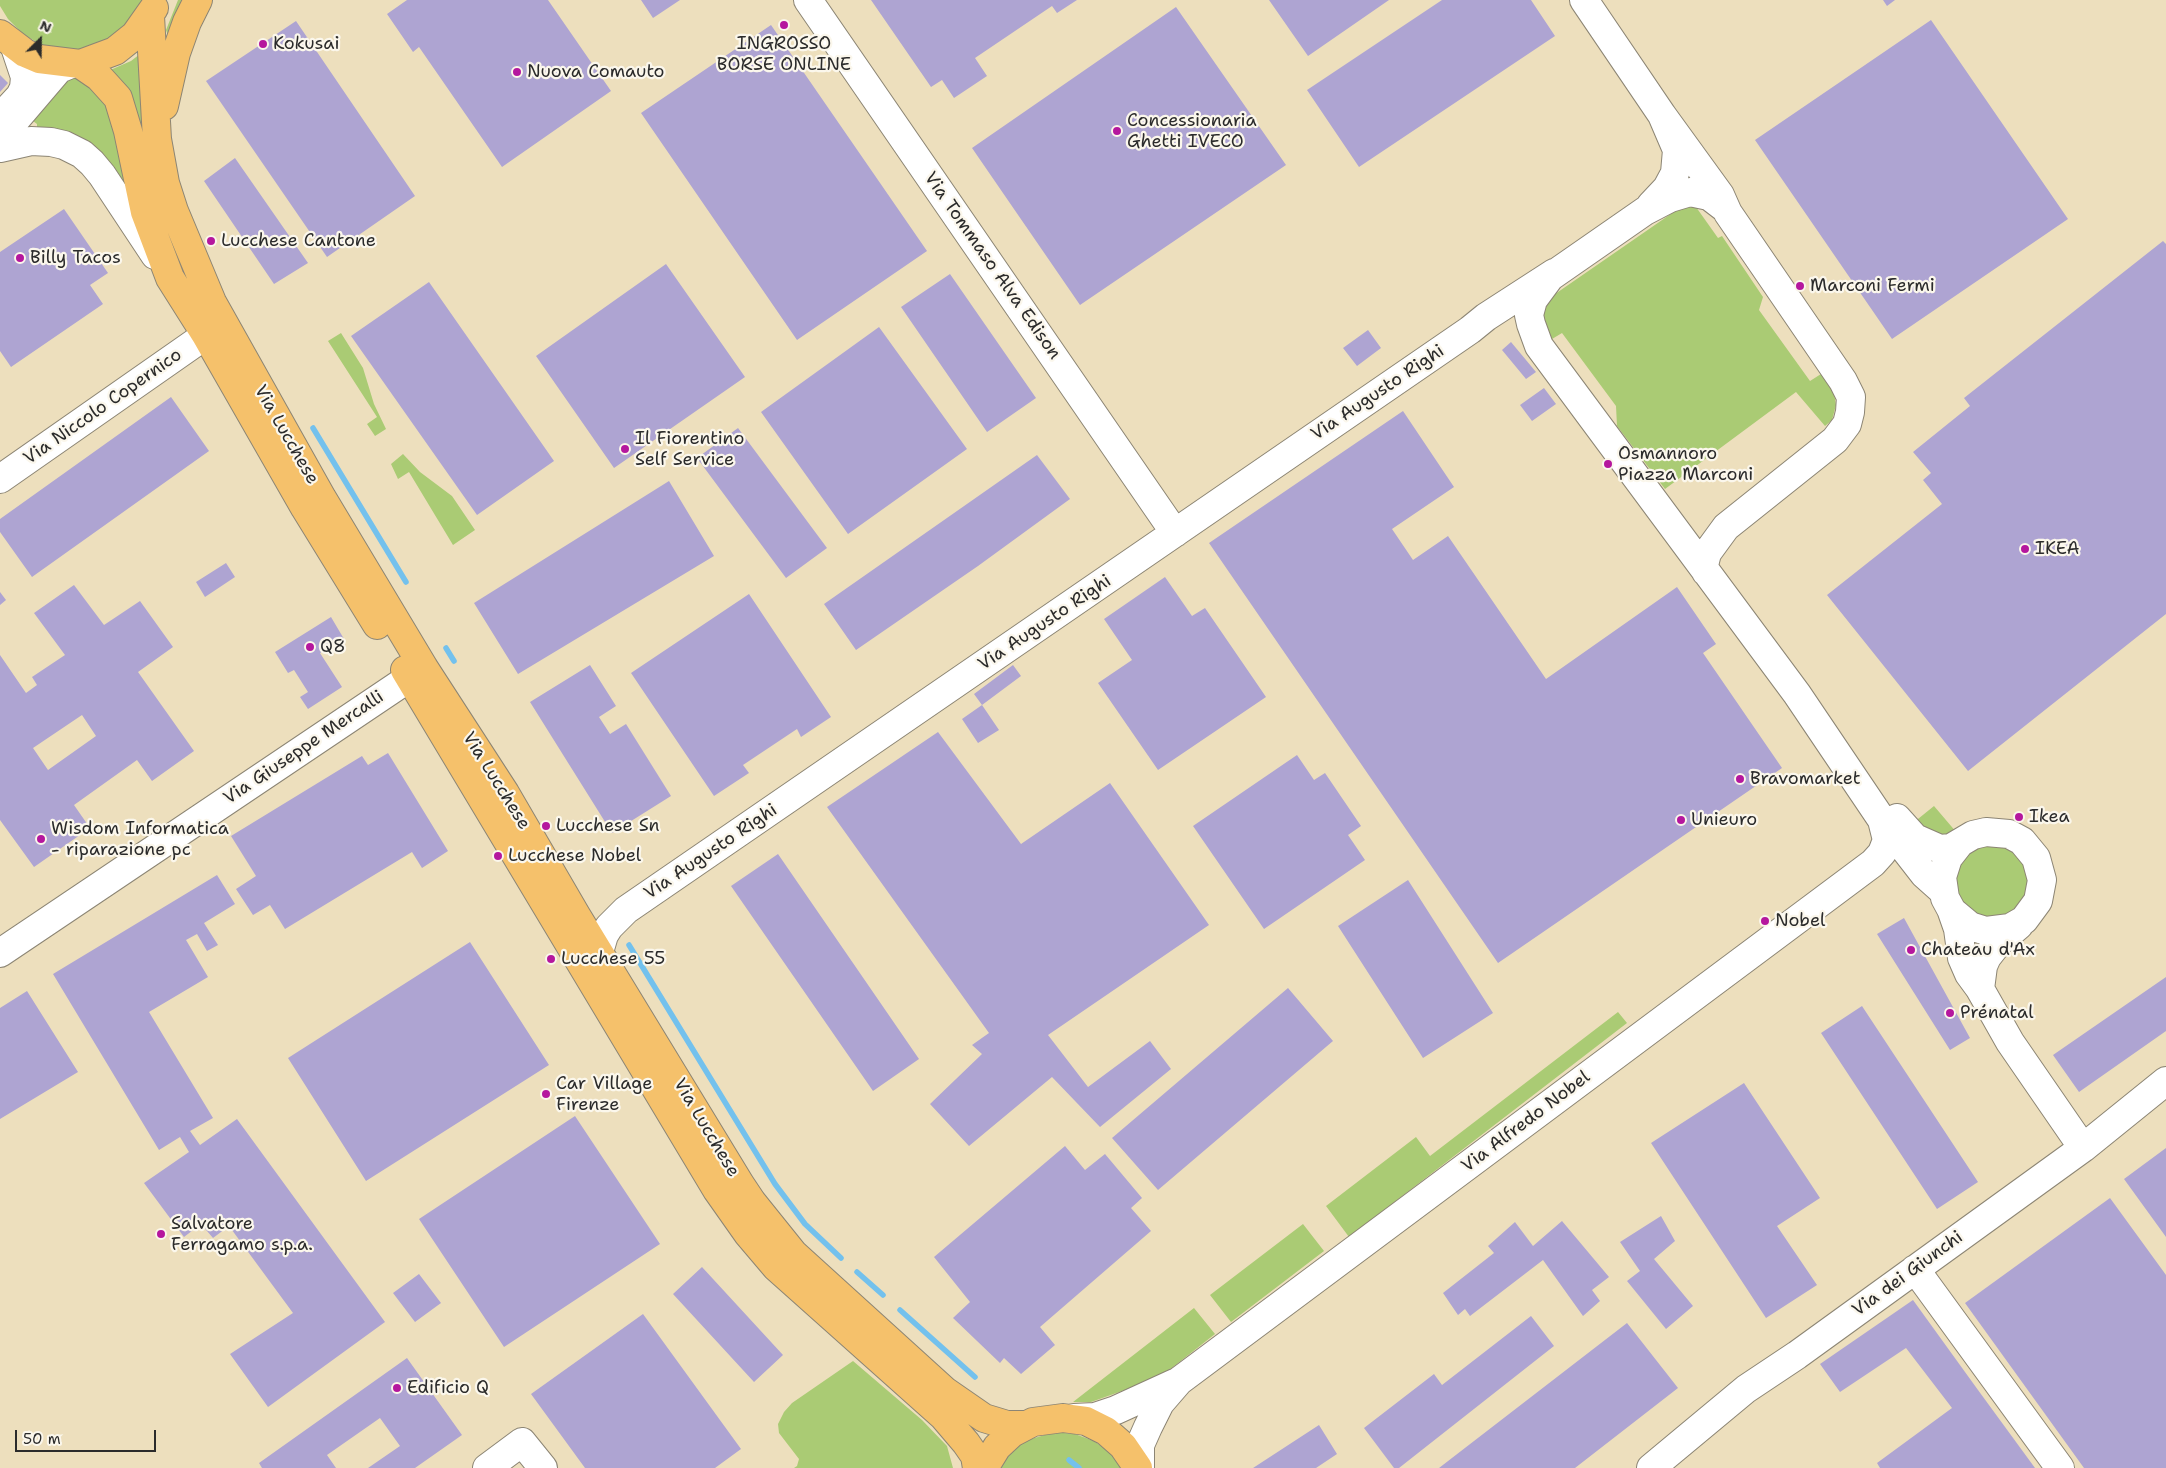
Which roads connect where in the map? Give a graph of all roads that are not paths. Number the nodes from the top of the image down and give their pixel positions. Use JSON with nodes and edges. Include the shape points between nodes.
{"nodes":[{"id":1,"x":198,"y":0,"type":"edge"},
{"id":2,"x":808,"y":0,"type":"edge"},
{"id":3,"x":1584,"y":0,"type":"edge"},
{"id":4,"x":156,"y":4,"type":"edge"},
{"id":5,"x":7,"y":41,"type":"edge"},
{"id":6,"x":76,"y":64,"type":"junction"},
{"id":7,"x":1662,"y":115,"type":"junction"},
{"id":8,"x":0,"y":116,"type":"edge"},
{"id":9,"x":0,"y":133,"type":"edge"},
{"id":10,"x":157,"y":139,"type":"junction"},
{"id":11,"x":0,"y":148,"type":"edge"},
{"id":12,"x":1726,"y":209,"type":"junction"},
{"id":13,"x":1645,"y":211,"type":"junction"},
{"id":14,"x":1554,"y":273,"type":"junction"},
{"id":15,"x":170,"y":278,"type":"junction"},
{"id":16,"x":1470,"y":330,"type":"junction"},
{"id":17,"x":206,"y":335,"type":"junction"},
{"id":18,"x":1539,"y":346,"type":"junction"},
{"id":19,"x":0,"y":479,"type":"edge"},
{"id":20,"x":1665,"y":516,"type":"junction"},
{"id":21,"x":1730,"y":522,"type":"junction"},
{"id":22,"x":1175,"y":533,"type":"junction"},
{"id":23,"x":1706,"y":572,"type":"junction"},
{"id":24,"x":409,"y":678,"type":"junction"},
{"id":25,"x":1797,"y":694,"type":"junction"},
{"id":26,"x":1882,"y":820,"type":"junction"},
{"id":27,"x":1959,"y":844,"type":"junction"},
{"id":28,"x":1873,"y":863,"type":"junction"},
{"id":29,"x":1939,"y":891,"type":"junction"},
{"id":30,"x":576,"y":915,"type":"junction"},
{"id":31,"x":619,"y":915,"type":"junction"},
{"id":32,"x":2026,"y":918,"type":"junction"},
{"id":33,"x":599,"y":952,"type":"junction"},
{"id":34,"x":0,"y":953,"type":"edge"},
{"id":35,"x":1980,"y":989,"type":"junction"},
{"id":36,"x":2166,"y":1081,"type":"edge"},
{"id":37,"x":2083,"y":1148,"type":"junction"},
{"id":38,"x":1915,"y":1269,"type":"junction"},
{"id":39,"x":1179,"y":1382,"type":"junction"},
{"id":40,"x":1074,"y":1418,"type":"junction"},
{"id":41,"x":1026,"y":1425,"type":"junction"},
{"id":42,"x":487,"y":1468,"type":"edge"},
{"id":43,"x":543,"y":1468,"type":"edge"},
{"id":44,"x":977,"y":1468,"type":"edge"},
{"id":45,"x":984,"y":1468,"type":"edge"},
{"id":46,"x":1139,"y":1468,"type":"edge"},
{"id":47,"x":1651,"y":1468,"type":"edge"},
{"id":48,"x":2060,"y":1468,"type":"edge"}],
"edges":[{"from":1,"to":10,"type":"main road","via":[[176,54]]},
{"from":2,"to":22,"type":"street","name":"Via Tommaso Alva Edison"},
{"from":3,"to":7,"type":"street"},
{"from":4,"to":6,"type":"main road","name":"Via Lucchese","via":[[135,36],[115,50]]},
{"from":4,"to":10,"type":"main road","name":"Via Lucchese"},
{"from":5,"to":6,"type":"main road","name":"Via Lucchese","via":[[39,59]]},
{"from":5,"to":8,"type":"street","via":[[25,77],[24,88]]},
{"from":6,"to":9,"type":"street","via":[[59,69]]},
{"from":6,"to":15,"type":"main road","name":"Via Lucchese","via":[[99,77],[118,98],[145,212]]},
{"from":7,"to":12,"type":"street","via":[[1720,195]]},
{"from":7,"to":13,"type":"street","via":[[1676,150],[1677,162],[1667,188]]},
{"from":10,"to":30,"type":"main road","name":"Via Lucchese","via":[[174,211],[212,302],[322,498],[424,668],[505,793]]},
{"from":11,"to":15,"type":"street","via":[[31,141],[51,142],[82,154],[102,176]]},
{"from":12,"to":13,"type":"street","via":[[1709,196],[1690,192]]},
{"from":12,"to":21,"type":"street","via":[[1843,381],[1849,391],[1851,405],[1847,424],[1835,440]]},
{"from":13,"to":14,"type":"street"},
{"from":14,"to":16,"type":"street","name":"Via Augusto Righi"},
{"from":14,"to":18,"type":"street","via":[[1537,293],[1530,309],[1531,324]]},
{"from":15,"to":17,"type":"main road","name":"Via Lucchese"},
{"from":16,"to":18,"type":"street","name":"Via Augusto Righi","via":[[1496,321],[1510,323]]},
{"from":16,"to":22,"type":"street","name":"Via Augusto Righi"},
{"from":17,"to":19,"type":"street","name":"Via Niccolo Copernico"},
{"from":17,"to":24,"type":"main road","name":"Via Lucchese","via":[[305,508]]},
{"from":18,"to":20,"type":"street"},
{"from":20,"to":21,"type":"street","via":[[1698,533],[1718,529]]},
{"from":20,"to":23,"type":"street"},
{"from":21,"to":23,"type":"street","via":[[1707,553]]},
{"from":22,"to":31,"type":"street","name":"Via Augusto Righi"},
{"from":23,"to":25,"type":"street"},
{"from":24,"to":34,"type":"street","name":"Via Giuseppe Mercalli"},
{"from":24,"to":44,"type":"main road","name":"Via Lucchese","via":[[712,1181],[748,1234],[776,1267],[943,1416],[966,1443]]},
{"from":25,"to":26,"type":"street"},
{"from":25,"to":27,"type":"street","via":[[1915,838],[1940,849]]},
{"from":26,"to":28,"type":"street","name":"Via Alfredo Nobel","via":[[1887,840]]},
{"from":26,"to":29,"type":"street"},
{"from":27,"to":29,"type":"street","via":[[1945,864]]},
{"from":27,"to":32,"type":"street","via":[[1973,835],[1994,831],[2012,836],[2027,846],[2036,858],[2042,880],[2038,901]]},
{"from":28,"to":29,"type":"street","via":[[1900,864]]},
{"from":28,"to":39,"type":"street","name":"Via Alfredo Nobel"},
{"from":29,"to":32,"type":"street","via":[[1963,922],[1986,931],[2010,928]]},
{"from":29,"to":35,"type":"street","via":[[1957,923],[1965,967]]},
{"from":30,"to":31,"type":"street","name":"Via Augusto Righi","via":[[598,920]]},
{"from":30,"to":33,"type":"main road","name":"Via Lucchese"},
{"from":31,"to":33,"type":"street","name":"Via Augusto Righi","via":[[604,935]]},
{"from":32,"to":35,"type":"street","via":[[1992,950],[1983,966]]},
{"from":33,"to":41,"type":"main road","name":"Via Lucchese","via":[[740,1184],[793,1253],[971,1411],[991,1421]]},
{"from":35,"to":37,"type":"street","via":[[2010,1042]]},
{"from":36,"to":37,"type":"street","name":"Via dei Giunchi"},
{"from":37,"to":38,"type":"street","name":"Via dei Giunchi"},
{"from":38,"to":47,"type":"street","name":"Via dei Giunchi","via":[[1746,1389]]},
{"from":38,"to":48,"type":"street"},
{"from":39,"to":40,"type":"street","name":"Via Alfredo Nobel","via":[[1116,1410]]},
{"from":39,"to":46,"type":"street","name":"Via Alfredo Nobel","via":[[1160,1403],[1148,1426],[1140,1445]]},
{"from":40,"to":41,"type":"main road","name":"Via Lucchese","via":[[1048,1418]]},
{"from":40,"to":46,"type":"main road","name":"Via Lucchese","via":[[1112,1435]]},
{"from":41,"to":45,"type":"main road","name":"Via Lucchese","via":[[1002,1442]]},
{"from":42,"to":43,"type":"street","via":[[522,1442]]}]}
